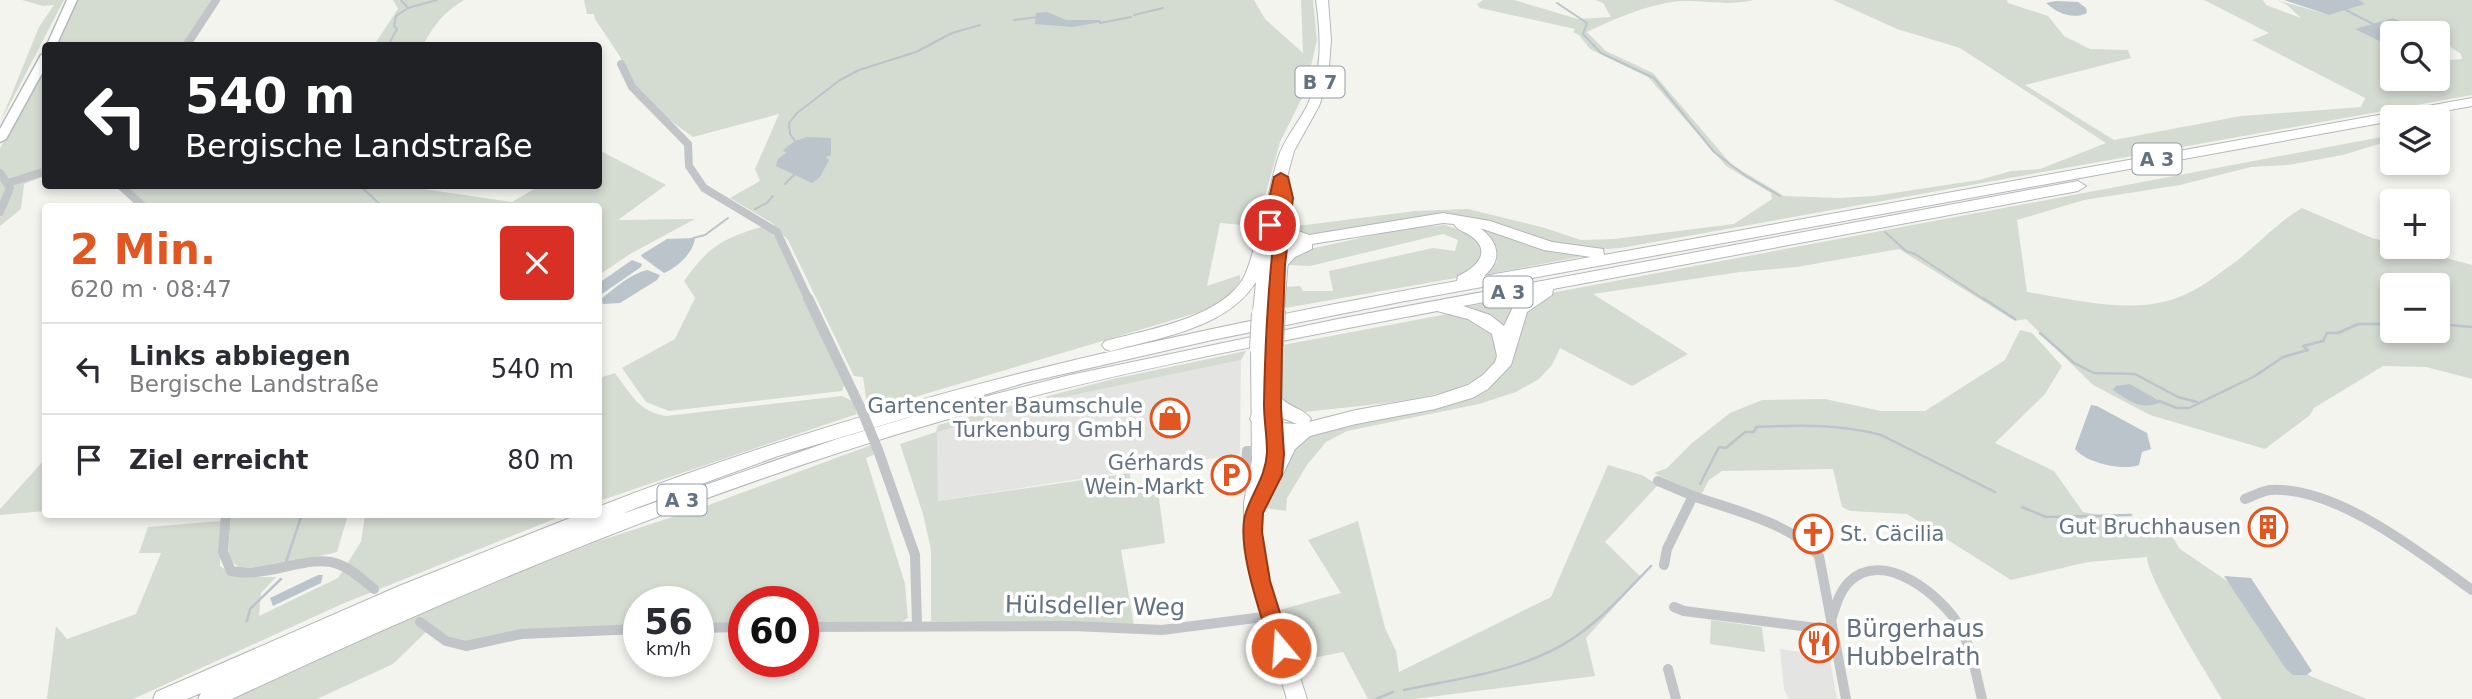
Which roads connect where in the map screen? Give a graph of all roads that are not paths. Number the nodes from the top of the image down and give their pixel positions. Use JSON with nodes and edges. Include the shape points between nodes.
{"nodes":[{"id":1,"x":72,"y":0,"type":"edge"},
{"id":2,"x":216,"y":0,"type":"edge"},
{"id":3,"x":1322,"y":0,"type":"edge"},
{"id":4,"x":52,"y":42,"type":"edge"},
{"id":5,"x":189,"y":42,"type":"edge"},
{"id":6,"x":42,"y":62,"type":"edge"},
{"id":7,"x":621,"y":64,"type":"dead end"},
{"id":8,"x":2472,"y":102,"type":"edge"},
{"id":9,"x":2472,"y":112,"type":"edge"},
{"id":10,"x":2450,"y":116,"type":"edge"},
{"id":11,"x":2380,"y":129,"type":"edge"},
{"id":12,"x":0,"y":139,"type":"edge"},
{"id":13,"x":42,"y":172,"type":"edge"},
{"id":14,"x":0,"y":173,"type":"edge"},
{"id":15,"x":8,"y":183,"type":"junction"},
{"id":16,"x":124,"y":189,"type":"edge"},
{"id":17,"x":140,"y":203,"type":"edge"},
{"id":18,"x":0,"y":212,"type":"edge"},
{"id":19,"x":1276,"y":223,"type":"junction"},
{"id":20,"x":1313,"y":239,"type":"junction"},
{"id":21,"x":1636,"y":253,"type":"junction"},
{"id":22,"x":1275,"y":254,"type":"junction"},
{"id":23,"x":1610,"y":273,"type":"junction"},
{"id":24,"x":1403,"y":304,"type":"junction"},
{"id":25,"x":1267,"y":348,"type":"junction"},
{"id":26,"x":1023,"y":377,"type":"junction"},
{"id":27,"x":1274,"y":401,"type":"junction"},
{"id":28,"x":1303,"y":425,"type":"junction"},
{"id":29,"x":1266,"y":430,"type":"junction"},
{"id":30,"x":1267,"y":481,"type":"junction"},
{"id":31,"x":1658,"y":481,"type":"dead end"},
{"id":32,"x":1693,"y":496,"type":"junction"},
{"id":33,"x":2245,"y":499,"type":"dead end"},
{"id":34,"x":602,"y":514,"type":"edge"},
{"id":35,"x":226,"y":518,"type":"edge"},
{"id":36,"x":591,"y":518,"type":"edge"},
{"id":37,"x":1664,"y":565,"type":"dead end"},
{"id":38,"x":374,"y":589,"type":"dead end"},
{"id":39,"x":2472,"y":590,"type":"edge"},
{"id":40,"x":1674,"y":607,"type":"dead end"},
{"id":41,"x":1271,"y":617,"type":"junction"},
{"id":42,"x":420,"y":622,"type":"dead end"},
{"id":43,"x":917,"y":625,"type":"junction"},
{"id":44,"x":1832,"y":626,"type":"junction"},
{"id":45,"x":819,"y":627,"type":"edge"},
{"id":46,"x":623,"y":630,"type":"edge"},
{"id":47,"x":1668,"y":668,"type":"dead end"},
{"id":48,"x":164,"y":699,"type":"edge"},
{"id":49,"x":209,"y":699,"type":"edge"},
{"id":50,"x":1297,"y":699,"type":"edge"},
{"id":51,"x":1676,"y":699,"type":"edge"},
{"id":52,"x":1846,"y":699,"type":"edge"},
{"id":53,"x":1982,"y":699,"type":"edge"}],
"edges":[{"from":1,"to":4,"type":"main road"},
{"from":2,"to":5,"type":"street"},
{"from":3,"to":19,"type":"main road","number":"B 7","via":[[1327,40],[1319,87],[1287,149]]},
{"from":6,"to":12,"type":"main road"},
{"from":7,"to":43,"type":"street","bridge":true,"via":[[632,87],[688,144],[695,177],[726,204],[777,233],[878,450],[915,555]]},
{"from":8,"to":21,"type":"highway","number":"A 3"},
{"from":9,"to":10,"type":"highway"},
{"from":11,"to":23,"type":"highway","number":"A 3"},
{"from":13,"to":15,"type":"street"},
{"from":14,"to":15,"type":"street"},
{"from":15,"to":18,"type":"street","via":[[8,198]]},
{"from":16,"to":17,"type":"street"},
{"from":19,"to":20,"type":"highway","via":[[1292,234]]},
{"from":19,"to":22,"type":"main road","number":"B 7"},
{"from":19,"to":26,"type":"highway","via":[[1264,236],[1251,281],[1223,308],[1064,359]]},
{"from":20,"to":21,"type":"highway","via":[[1443,218],[1484,224],[1559,249]]},
{"from":20,"to":22,"type":"highway"},
{"from":21,"to":24,"type":"highway","number":"A 3"},
{"from":22,"to":24,"type":"highway","via":[[1426,222],[1466,227],[1488,243],[1488,266],[1477,275]]},
{"from":22,"to":25,"type":"main road","number":"B 7","bridge":true},
{"from":23,"to":24,"type":"highway","number":"A 3"},
{"from":23,"to":28,"type":"highway","via":[[1602,279],[1549,290],[1523,304],[1513,319],[1503,364],[1475,389],[1450,398]]},
{"from":24,"to":26,"type":"highway","number":"A 3","via":[[1212,334]]},
{"from":24,"to":28,"type":"highway","via":[[1481,317],[1503,337],[1500,359],[1485,377],[1456,391]]},
{"from":24,"to":49,"type":"highway","number":"A 3","via":[[1079,379],[776,466],[547,550]]},
{"from":25,"to":27,"type":"main road","number":"B 7"},
{"from":25,"to":29,"type":"main road","number":"B 7"},
{"from":26,"to":34,"type":"highway","number":"A 3","via":[[772,452]]},
{"from":27,"to":28,"type":"highway"},
{"from":27,"to":29,"type":"main road","number":"B 7"},
{"from":28,"to":29,"type":"highway"},
{"from":28,"to":30,"type":"highway"},
{"from":29,"to":30,"type":"main road","number":"B 7"},
{"from":29,"to":30,"type":"main road","number":"B 7"},
{"from":29,"to":30,"type":"main road"},
{"from":30,"to":41,"type":"main road","number":"B 7","via":[[1254,513],[1253,543]]},
{"from":31,"to":32,"type":"street"},
{"from":32,"to":37,"type":"street"},
{"from":32,"to":44,"type":"street","via":[[1811,546],[1819,556]]},
{"from":33,"to":39,"type":"street","via":[[2286,489],[2358,515],[2398,537]]},
{"from":35,"to":38,"type":"street","via":[[223,554],[231,571],[254,575],[329,562]]},
{"from":36,"to":48,"type":"highway","number":"A 3","via":[[430,582]]},
{"from":40,"to":44,"type":"street"},
{"from":41,"to":43,"type":"street","name":"Hülsdeller Weg","via":[[1162,630]]},
{"from":41,"to":50,"type":"main road","number":"B 7"},
{"from":42,"to":46,"type":"street","via":[[446,641],[466,646],[521,634]]},
{"from":43,"to":45,"type":"street","name":"Hülsdeller Weg"},
{"from":44,"to":52,"type":"street"},
{"from":44,"to":53,"type":"street","via":[[1838,600],[1853,578],[1883,572],[1915,580],[1959,626]]},
{"from":47,"to":51,"type":"street"}]}
